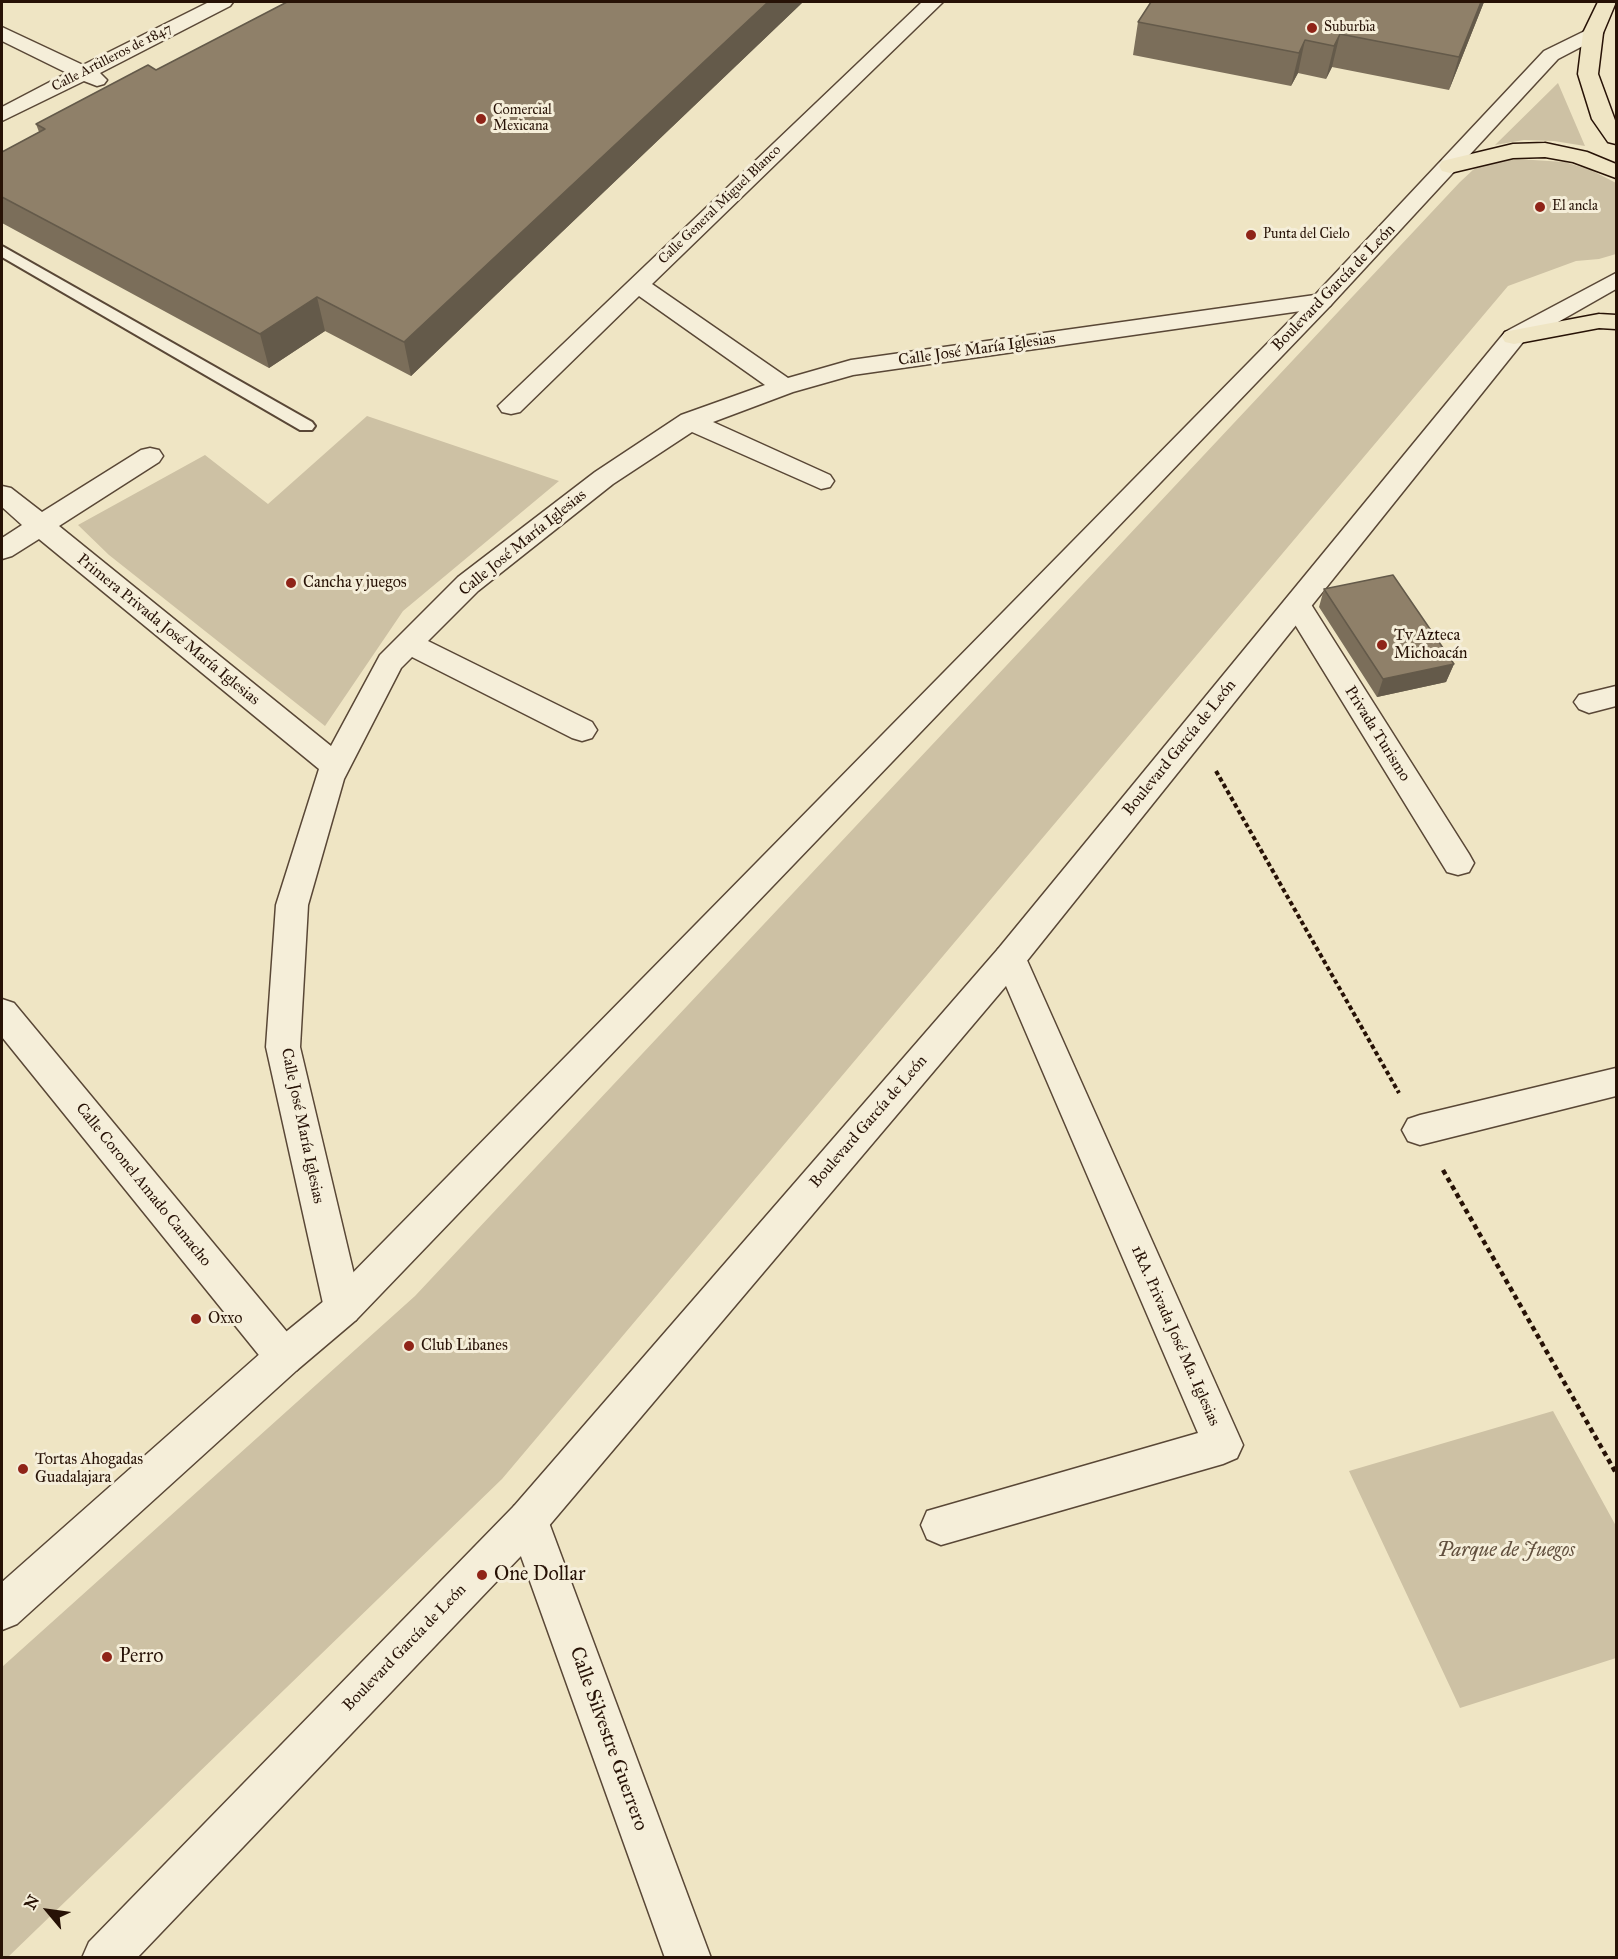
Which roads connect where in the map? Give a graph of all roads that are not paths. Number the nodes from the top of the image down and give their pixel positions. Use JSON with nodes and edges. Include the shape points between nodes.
{"nodes":[{"id":1,"x":223,"y":2,"type":"edge"},
{"id":2,"x":933,"y":2,"type":"edge"},
{"id":3,"x":1608,"y":2,"type":"edge"},
{"id":4,"x":2,"y":33,"type":"edge"},
{"id":5,"x":1593,"y":33,"type":"junction"},
{"id":6,"x":82,"y":73,"type":"junction"},
{"id":7,"x":113,"y":88,"type":"edge"},
{"id":8,"x":2,"y":115,"type":"edge"},
{"id":9,"x":1617,"y":137,"type":"edge"},
{"id":10,"x":1450,"y":166,"type":"junction"},
{"id":11,"x":1617,"y":171,"type":"edge"},
{"id":12,"x":2,"y":251,"type":"edge"},
{"id":13,"x":1617,"y":280,"type":"edge"},
{"id":14,"x":637,"y":284,"type":"junction"},
{"id":15,"x":1322,"y":301,"type":"junction"},
{"id":16,"x":1617,"y":322,"type":"edge"},
{"id":17,"x":1514,"y":337,"type":"junction"},
{"id":18,"x":784,"y":387,"type":"junction"},
{"id":19,"x":511,"y":406,"type":"dead end"},
{"id":20,"x":690,"y":421,"type":"junction"},
{"id":21,"x":306,"y":426,"type":"dead end"},
{"id":22,"x":150,"y":456,"type":"dead end"},
{"id":23,"x":821,"y":481,"type":"dead end"},
{"id":24,"x":2,"y":494,"type":"edge"},
{"id":25,"x":40,"y":526,"type":"junction"},
{"id":26,"x":2,"y":550,"type":"edge"},
{"id":27,"x":1297,"y":604,"type":"junction"},
{"id":28,"x":409,"y":643,"type":"junction"},
{"id":29,"x":582,"y":730,"type":"dead end"},
{"id":30,"x":335,"y":766,"type":"junction"},
{"id":31,"x":1458,"y":864,"type":"dead end"},
{"id":32,"x":1010,"y":958,"type":"junction"},
{"id":33,"x":2,"y":1013,"type":"edge"},
{"id":34,"x":1617,"y":1082,"type":"edge"},
{"id":35,"x":1420,"y":1130,"type":"dead end"},
{"id":36,"x":343,"y":1308,"type":"junction"},
{"id":37,"x":284,"y":1357,"type":"junction"},
{"id":38,"x":528,"y":1520,"type":"junction"},
{"id":39,"x":941,"y":1524,"type":"dead end"},
{"id":40,"x":2,"y":1609,"type":"edge"},
{"id":41,"x":105,"y":1958,"type":"edge"},
{"id":42,"x":688,"y":1958,"type":"edge"}],
"edges":[{"from":1,"to":6,"type":"street","name":"Calle Artilleros de 1847"},
{"from":2,"to":14,"type":"street","name":"Calle General Miguel Blanco"},
{"from":3,"to":5,"type":"highway"},
{"from":4,"to":6,"type":"street"},
{"from":5,"to":9,"type":"highway","via":[[1588,74],[1603,119]]},
{"from":5,"to":10,"type":"street","name":"Boulevard García de León","via":[[1551,55]]},
{"from":6,"to":7,"type":"street"},
{"from":6,"to":8,"type":"street","name":"Calle Artilleros de 1847"},
{"from":10,"to":11,"type":"highway","via":[[1513,151],[1545,150]]},
{"from":10,"to":15,"type":"street","name":"Boulevard García de León"},
{"from":12,"to":21,"type":"lane"},
{"from":13,"to":17,"type":"street","name":"Boulevard García de León"},
{"from":14,"to":18,"type":"street"},
{"from":14,"to":19,"type":"street","name":"Calle General Miguel Blanco"},
{"from":15,"to":18,"type":"street","name":"Calle José María Iglesias","via":[[851,368]]},
{"from":15,"to":36,"type":"street","name":"Boulevard García de León"},
{"from":16,"to":17,"type":"highway","via":[[1599,321]]},
{"from":17,"to":27,"type":"street","name":"Boulevard García de León"},
{"from":18,"to":20,"type":"street","name":"Calle José María Iglesias"},
{"from":20,"to":23,"type":"street"},
{"from":20,"to":28,"type":"street","name":"Calle José María Iglesias","via":[[604,478],[468,584]]},
{"from":22,"to":25,"type":"street"},
{"from":24,"to":25,"type":"street","name":"Primera Privada José María Iglesias"},
{"from":25,"to":26,"type":"street"},
{"from":25,"to":30,"type":"street","name":"Primera Privada José María Iglesias"},
{"from":27,"to":31,"type":"street","name":"Privada Turismo"},
{"from":27,"to":32,"type":"street","name":"Boulevard García de León"},
{"from":28,"to":29,"type":"street"},
{"from":28,"to":30,"type":"street","name":"Calle José María Iglesias","via":[[390,662]]},
{"from":30,"to":36,"type":"street","name":"Calle José María Iglesias","via":[[292,905],[283,1047]]},
{"from":32,"to":38,"type":"street","name":"Boulevard García de León"},
{"from":32,"to":39,"type":"street","name":"1RA. Privada José Ma. Iglesias","via":[[1223,1445]]},
{"from":33,"to":37,"type":"street","name":"Calle Coronel Amado Camacho"},
{"from":34,"to":35,"type":"street"},
{"from":36,"to":37,"type":"street","name":"Boulevard García de León"},
{"from":37,"to":40,"type":"street","name":"Boulevard García de León"},
{"from":38,"to":41,"type":"street","name":"Boulevard García de León"},
{"from":38,"to":42,"type":"street","name":"Calle Silvestre Guerrero"}]}
